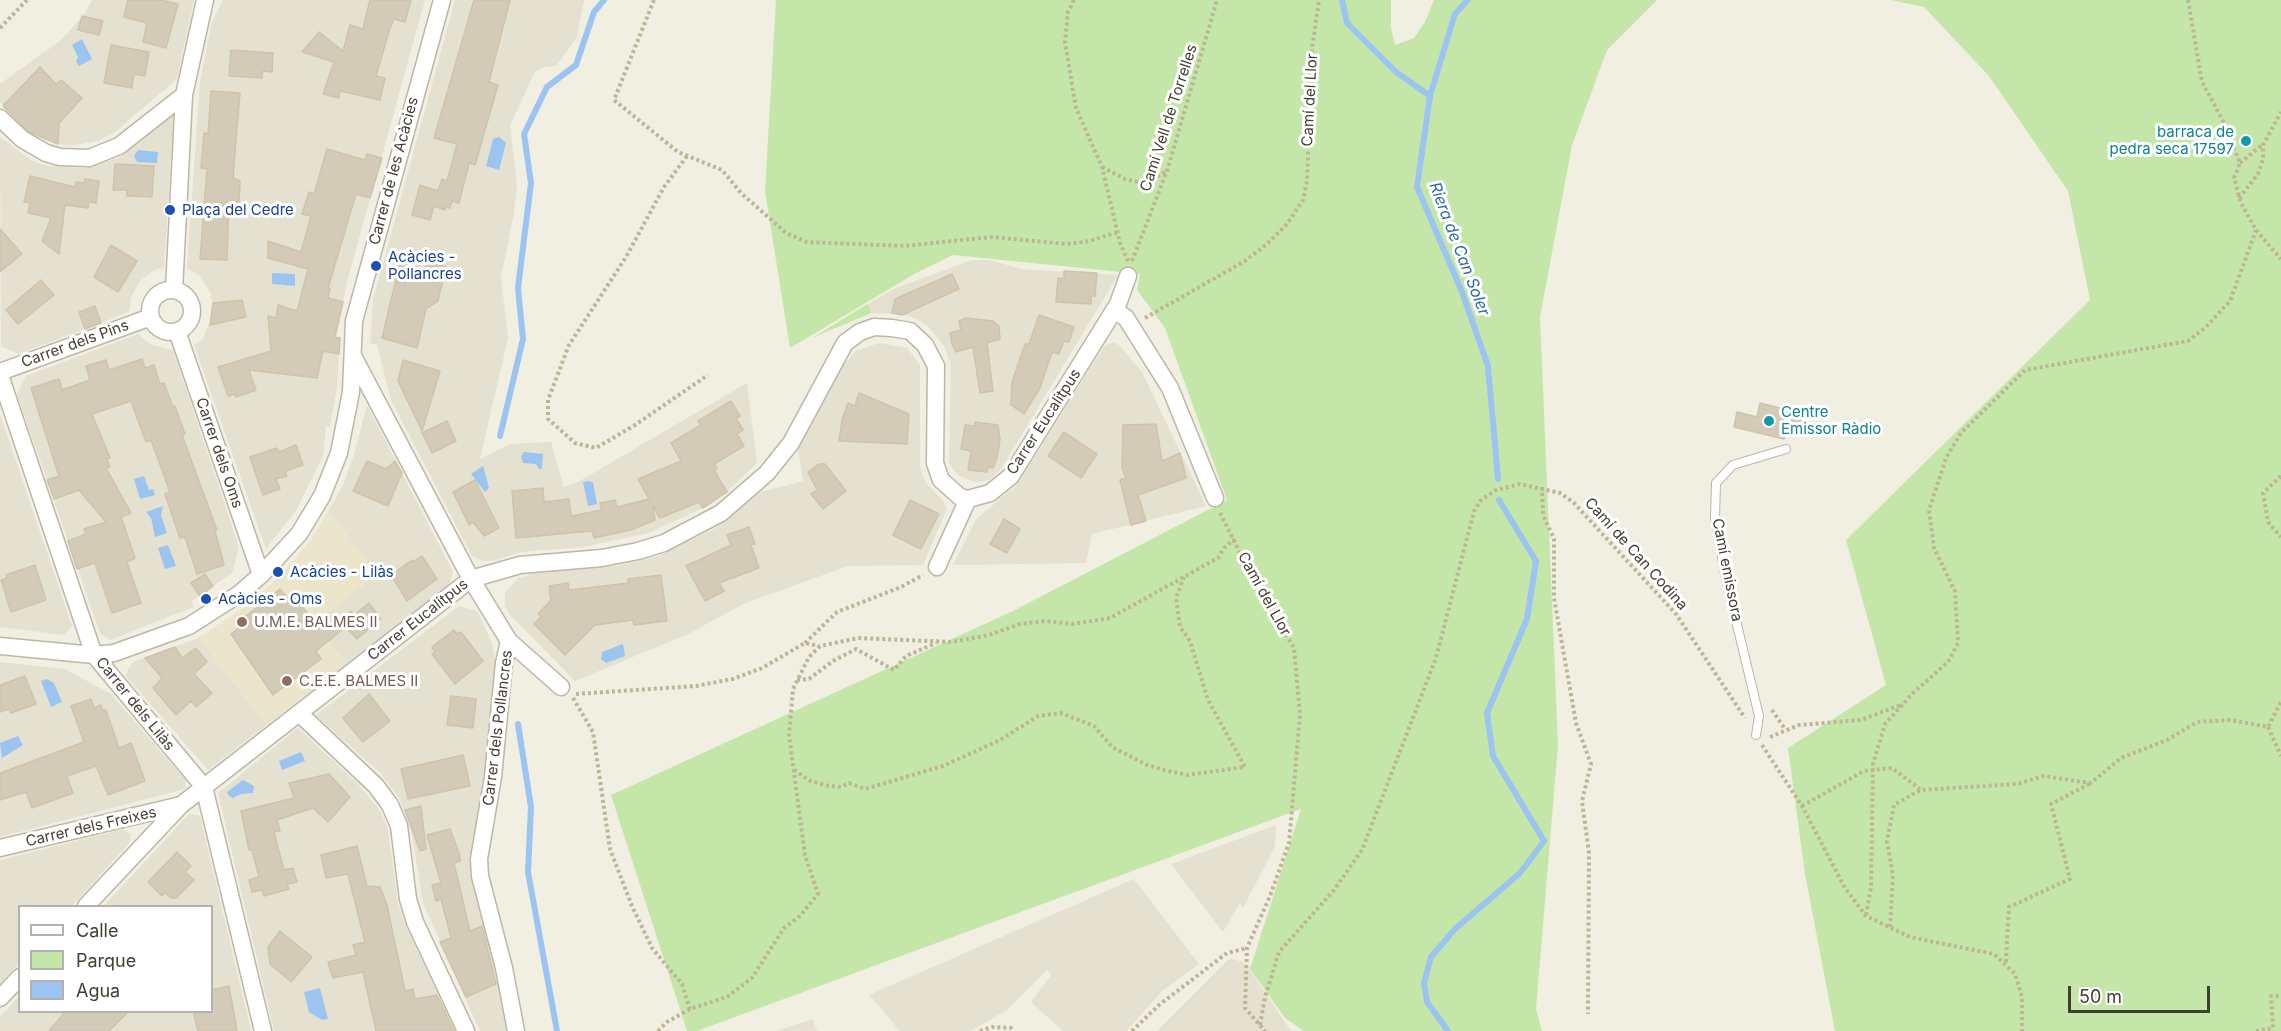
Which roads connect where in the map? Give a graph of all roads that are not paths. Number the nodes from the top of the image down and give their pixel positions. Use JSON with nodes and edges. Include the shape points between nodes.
{"nodes":[{"id":1,"x":205,"y":0,"type":"edge"},
{"id":2,"x":442,"y":0,"type":"edge"},
{"id":3,"x":184,"y":95,"type":"junction"},
{"id":4,"x":0,"y":118,"type":"edge"},
{"id":5,"x":1129,"y":271,"type":"road end"},
{"id":6,"x":174,"y":290,"type":"junction"},
{"id":7,"x":1114,"y":310,"type":"junction"},
{"id":8,"x":151,"y":317,"type":"junction"},
{"id":9,"x":177,"y":331,"type":"junction"},
{"id":10,"x":352,"y":354,"type":"junction"},
{"id":11,"x":0,"y":374,"type":"edge"},
{"id":12,"x":1786,"y":449,"type":"dead end"},
{"id":13,"x":1215,"y":498,"type":"road end"},
{"id":14,"x":968,"y":500,"type":"junction"},
{"id":15,"x":937,"y":567,"type":"road end"},
{"id":16,"x":261,"y":575,"type":"junction"},
{"id":17,"x":471,"y":579,"type":"junction"},
{"id":18,"x":509,"y":640,"type":"junction"},
{"id":19,"x":0,"y":646,"type":"edge"},
{"id":20,"x":94,"y":655,"type":"junction"},
{"id":21,"x":561,"y":687,"type":"dead end"},
{"id":22,"x":300,"y":713,"type":"junction"},
{"id":23,"x":1758,"y":739,"type":"road end"},
{"id":24,"x":204,"y":787,"type":"junction"},
{"id":25,"x":181,"y":805,"type":"junction"},
{"id":26,"x":0,"y":848,"type":"edge"},
{"id":27,"x":87,"y":905,"type":"edge"},
{"id":28,"x":18,"y":979,"type":"edge"},
{"id":29,"x":0,"y":998,"type":"edge"},
{"id":30,"x":263,"y":1031,"type":"edge"},
{"id":31,"x":466,"y":1031,"type":"edge"},
{"id":32,"x":516,"y":1031,"type":"edge"}],
"edges":[{"from":1,"to":3,"type":"street"},
{"from":2,"to":10,"type":"street","name":"Carrer de les Acàcies","via":[[354,321]]},
{"from":3,"to":4,"type":"street","via":[[119,146],[89,158],[46,153],[22,140]]},
{"from":3,"to":6,"type":"street"},
{"from":5,"to":7,"type":"street","name":"Carrer Eucalitpus"},
{"from":6,"to":8,"type":"street","via":[[155,297]]},
{"from":6,"to":9,"type":"street","via":[[187,297],[192,310],[188,322]]},
{"from":7,"to":13,"type":"street","via":[[1126,318],[1170,388]]},
{"from":7,"to":14,"type":"street","name":"Carrer Eucalitpus","via":[[1011,476],[990,493]]},
{"from":8,"to":9,"type":"street","via":[[164,331]]},
{"from":8,"to":11,"type":"street","name":"Carrer dels Pins"},
{"from":9,"to":16,"type":"street","name":"Carrer dels Oms"},
{"from":10,"to":16,"type":"street","name":"Carrer de les Acàcies","via":[[351,392],[339,453],[322,496],[299,534]]},
{"from":10,"to":17,"type":"street","name":"Carrer dels Pollancres"},
{"from":11,"to":20,"type":"street","name":"Carrer dels Lilàs"},
{"from":12,"to":23,"type":"lane","name":"Camí emissora","via":[[1733,465],[1716,483],[1715,518],[1759,716]]},
{"from":14,"to":15,"type":"street"},
{"from":14,"to":17,"type":"street","name":"Carrer Eucalitpus","via":[[941,480],[935,463],[936,366],[925,345],[910,331],[874,327],[845,343],[791,443],[767,473],[721,513],[664,543],[638,551],[520,565]]},
{"from":16,"to":20,"type":"street","name":"Carrer de les Acàcies","via":[[189,626]]},
{"from":17,"to":18,"type":"street","name":"Carrer dels Pollancres"},
{"from":17,"to":22,"type":"street","name":"Carrer Eucalitpus"},
{"from":18,"to":21,"type":"street"},
{"from":18,"to":32,"type":"street","name":"Carrer dels Pollancres","via":[[479,859]]},
{"from":19,"to":20,"type":"street","name":"Carrer de les Acàcies"},
{"from":20,"to":24,"type":"street","name":"Carrer dels Lilàs"},
{"from":22,"to":24,"type":"street","name":"Carrer Eucalitpus"},
{"from":22,"to":31,"type":"street","via":[[376,786],[390,806],[399,826],[408,899],[415,922]]},
{"from":24,"to":25,"type":"street","name":"Carrer Eucalitpus"},
{"from":24,"to":30,"type":"street","name":"Carrer dels Lilàs"},
{"from":25,"to":26,"type":"street","name":"Carrer dels Freixes"},
{"from":25,"to":27,"type":"street","name":"Carrer Eucalitpus"},
{"from":28,"to":29,"type":"street"}]}
